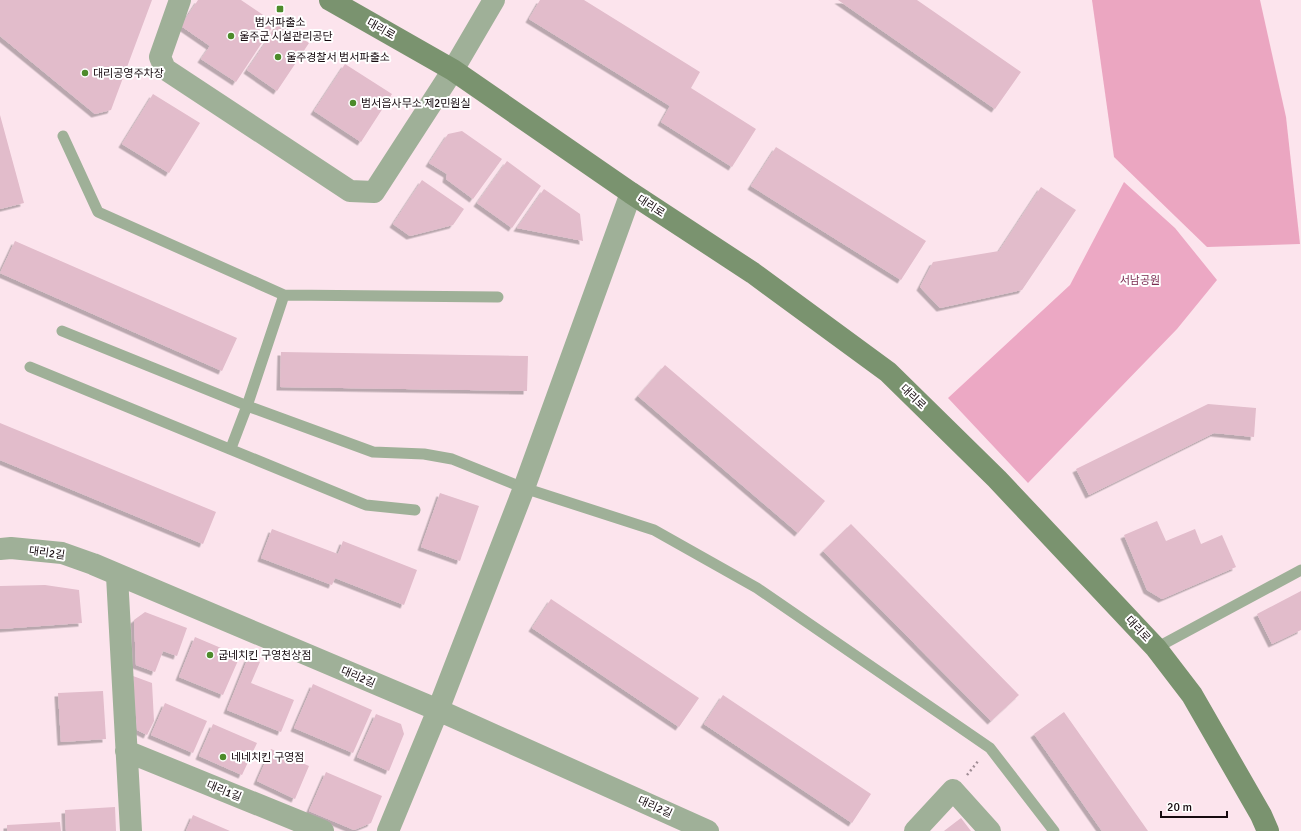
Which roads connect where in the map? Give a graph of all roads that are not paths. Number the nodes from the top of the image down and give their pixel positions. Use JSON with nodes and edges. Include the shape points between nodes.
{"nodes":[{"id":1,"x":180,"y":0,"type":"edge"},
{"id":2,"x":330,"y":0,"type":"edge"},
{"id":3,"x":494,"y":0,"type":"edge"},
{"id":4,"x":453,"y":70,"type":"junction"},
{"id":5,"x":63,"y":136,"type":"dead end"},
{"id":6,"x":631,"y":193,"type":"junction"},
{"id":7,"x":284,"y":295,"type":"junction"},
{"id":8,"x":498,"y":297,"type":"dead end"},
{"id":9,"x":62,"y":331,"type":"dead end"},
{"id":10,"x":30,"y":367,"type":"dead end"},
{"id":11,"x":247,"y":406,"type":"junction"},
{"id":12,"x":231,"y":448,"type":"junction"},
{"id":13,"x":524,"y":488,"type":"junction"},
{"id":14,"x":415,"y":510,"type":"dead end"},
{"id":15,"x":0,"y":549,"type":"edge"},
{"id":16,"x":1301,"y":570,"type":"edge"},
{"id":17,"x":117,"y":576,"type":"junction"},
{"id":18,"x":1156,"y":648,"type":"junction"},
{"id":19,"x":438,"y":710,"type":"junction"},
{"id":20,"x":126,"y":752,"type":"junction"},
{"id":21,"x":131,"y":831,"type":"edge"},
{"id":22,"x":323,"y":831,"type":"edge"},
{"id":23,"x":388,"y":831,"type":"edge"},
{"id":24,"x":708,"y":831,"type":"edge"},
{"id":25,"x":915,"y":831,"type":"edge"},
{"id":26,"x":990,"y":831,"type":"edge"},
{"id":27,"x":1054,"y":831,"type":"edge"},
{"id":28,"x":1268,"y":831,"type":"edge"}],
"edges":[{"from":1,"to":4,"type":"street","via":[[160,57],[165,69],[350,191],[374,192]]},
{"from":2,"to":4,"type":"main road","name":"대리로"},
{"from":3,"to":4,"type":"street"},
{"from":4,"to":6,"type":"main road","name":"대리로"},
{"from":5,"to":7,"type":"lane","via":[[98,212]]},
{"from":6,"to":13,"type":"street"},
{"from":6,"to":18,"type":"main road","name":"대리로","via":[[753,273],[888,372],[997,479]]},
{"from":7,"to":8,"type":"lane"},
{"from":7,"to":11,"type":"lane"},
{"from":9,"to":11,"type":"lane"},
{"from":10,"to":12,"type":"lane"},
{"from":11,"to":12,"type":"lane"},
{"from":11,"to":13,"type":"lane","via":[[373,452],[424,454],[452,459]]},
{"from":12,"to":14,"type":"lane","via":[[366,505]]},
{"from":13,"to":19,"type":"street"},
{"from":13,"to":27,"type":"lane","via":[[654,530],[757,588],[990,748]]},
{"from":15,"to":17,"type":"street","name":"대리2길","via":[[62,553]]},
{"from":16,"to":18,"type":"lane"},
{"from":17,"to":19,"type":"street","name":"대리2길"},
{"from":17,"to":20,"type":"street"},
{"from":18,"to":28,"type":"main road","name":"대리로","via":[[1192,696]]},
{"from":19,"to":23,"type":"street"},
{"from":19,"to":24,"type":"street","name":"대리2길"},
{"from":20,"to":21,"type":"street"},
{"from":20,"to":22,"type":"street","name":"대리1길"},
{"from":25,"to":26,"type":"street","via":[[953,790]]}]}
